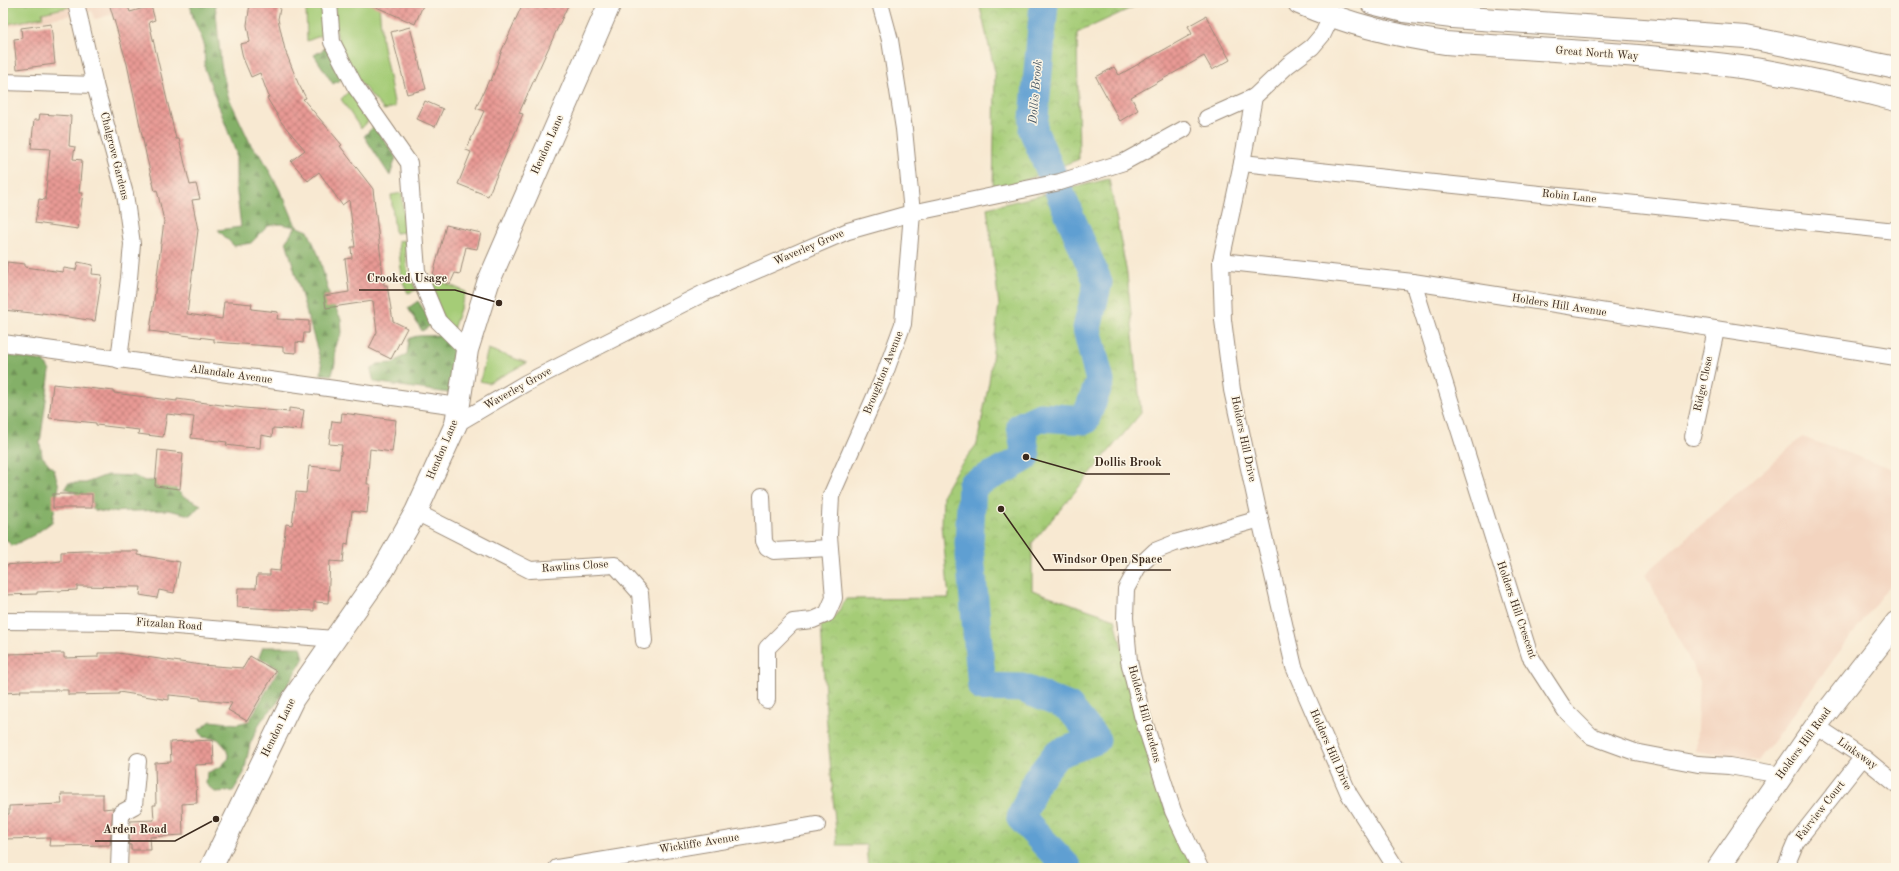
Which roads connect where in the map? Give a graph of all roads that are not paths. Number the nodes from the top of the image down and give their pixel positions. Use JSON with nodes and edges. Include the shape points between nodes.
{"nodes":[{"id":1,"x":76,"y":3,"type":"edge"},
{"id":2,"x":329,"y":3,"type":"edge"},
{"id":3,"x":610,"y":3,"type":"edge"},
{"id":4,"x":880,"y":3,"type":"edge"},
{"id":5,"x":1299,"y":3,"type":"edge"},
{"id":6,"x":1372,"y":3,"type":"edge"},
{"id":7,"x":1331,"y":17,"type":"junction"},
{"id":8,"x":1896,"y":68,"type":"edge"},
{"id":9,"x":3,"y":82,"type":"edge"},
{"id":10,"x":95,"y":85,"type":"junction"},
{"id":11,"x":1254,"y":97,"type":"junction"},
{"id":12,"x":1896,"y":100,"type":"edge"},
{"id":13,"x":1207,"y":118,"type":"dead end"},
{"id":14,"x":1184,"y":129,"type":"dead end"},
{"id":15,"x":1242,"y":163,"type":"junction"},
{"id":16,"x":912,"y":213,"type":"junction"},
{"id":17,"x":1896,"y":231,"type":"edge"},
{"id":18,"x":1221,"y":261,"type":"junction"},
{"id":19,"x":1412,"y":282,"type":"junction"},
{"id":20,"x":1716,"y":330,"type":"junction"},
{"id":21,"x":3,"y":343,"type":"edge"},
{"id":22,"x":467,"y":350,"type":"junction"},
{"id":23,"x":1896,"y":357,"type":"edge"},
{"id":24,"x":118,"y":360,"type":"junction"},
{"id":25,"x":457,"y":415,"type":"junction"},
{"id":26,"x":1693,"y":437,"type":"dead end"},
{"id":27,"x":762,"y":496,"type":"dead end"},
{"id":28,"x":416,"y":512,"type":"junction"},
{"id":29,"x":1260,"y":519,"type":"junction"},
{"id":30,"x":829,"y":548,"type":"junction"},
{"id":31,"x":3,"y":621,"type":"edge"},
{"id":32,"x":1896,"y":623,"type":"edge"},
{"id":33,"x":334,"y":639,"type":"junction"},
{"id":34,"x":644,"y":641,"type":"dead end"},
{"id":35,"x":767,"y":700,"type":"dead end"},
{"id":36,"x":1816,"y":726,"type":"junction"},
{"id":37,"x":1863,"y":757,"type":"junction"},
{"id":38,"x":138,"y":761,"type":"dead end"},
{"id":39,"x":1781,"y":775,"type":"junction"},
{"id":40,"x":1896,"y":784,"type":"edge"},
{"id":41,"x":817,"y":825,"type":"dead end"},
{"id":42,"x":119,"y":868,"type":"edge"},
{"id":43,"x":211,"y":868,"type":"edge"},
{"id":44,"x":557,"y":868,"type":"edge"},
{"id":45,"x":1200,"y":868,"type":"edge"},
{"id":46,"x":1396,"y":868,"type":"edge"},
{"id":47,"x":1718,"y":868,"type":"edge"},
{"id":48,"x":1785,"y":868,"type":"edge"}],
"edges":[{"from":1,"to":10,"type":"street","name":"Chalgrove Gardens"},
{"from":2,"to":22,"type":"street","via":[[332,42],[355,86],[409,162],[417,271],[438,321]]},
{"from":3,"to":22,"type":"main road","name":"Hendon Lane","via":[[488,283]]},
{"from":4,"to":16,"type":"street","name":"Broughton Avenue","via":[[890,40],[904,129]]},
{"from":5,"to":7,"type":"main road","name":"Great North Way"},
{"from":6,"to":8,"type":"main road","via":[[1404,11],[1452,17],[1746,37]]},
{"from":7,"to":11,"type":"street","via":[[1323,34],[1312,47],[1288,65]]},
{"from":7,"to":12,"type":"main road","name":"Great North Way","via":[[1381,32],[1446,43],[1684,60],[1749,68],[1811,79]]},
{"from":9,"to":10,"type":"street"},
{"from":10,"to":24,"type":"street","name":"Chalgrove Gardens","via":[[125,194],[132,244],[130,278]]},
{"from":11,"to":13,"type":"street"},
{"from":11,"to":15,"type":"street","name":"Holders Hill Drive"},
{"from":14,"to":16,"type":"street","name":"Waverley Grove","via":[[1124,162],[1060,182]]},
{"from":15,"to":17,"type":"street","name":"Robin Lane"},
{"from":15,"to":18,"type":"street","name":"Holders Hill Drive"},
{"from":16,"to":25,"type":"street","name":"Waverley Grove","via":[[848,231],[704,293]]},
{"from":16,"to":30,"type":"street","name":"Broughton Avenue","via":[[903,324],[884,376],[831,496]]},
{"from":18,"to":19,"type":"street","name":"Holders Hill Avenue"},
{"from":18,"to":29,"type":"street","name":"Holders Hill Drive","via":[[1223,320],[1232,390]]},
{"from":19,"to":20,"type":"street","name":"Holders Hill Avenue"},
{"from":19,"to":39,"type":"street","name":"Holders Hill Crescent","via":[[1530,656],[1565,710],[1591,736],[1635,752],[1698,764],[1730,766]]},
{"from":20,"to":23,"type":"street","name":"Holders Hill Avenue"},
{"from":20,"to":26,"type":"street","name":"Ridge Close"},
{"from":21,"to":24,"type":"street","name":"Allandale Avenue"},
{"from":22,"to":25,"type":"main road","name":"Hendon Lane"},
{"from":24,"to":25,"type":"street","name":"Allandale Avenue"},
{"from":25,"to":28,"type":"main road","name":"Hendon Lane"},
{"from":27,"to":30,"type":"street","via":[[764,541],[767,548],[774,551]]},
{"from":28,"to":33,"type":"main road","name":"Hendon Lane","via":[[383,570]]},
{"from":28,"to":34,"type":"street","name":"Rawlins Close","via":[[530,570],[615,565],[640,593]]},
{"from":29,"to":45,"type":"street","name":"Holders Hill Gardens","via":[[1155,551],[1138,567],[1126,589],[1125,618],[1129,661],[1142,715],[1173,811]]},
{"from":29,"to":46,"type":"street","name":"Holders Hill Drive","via":[[1294,667],[1350,794]]},
{"from":30,"to":35,"type":"street","name":"Broughton Avenue","via":[[834,598],[827,614],[813,620],[793,622],[767,648]]},
{"from":31,"to":33,"type":"street","name":"Fitzalan Road","via":[[128,622]]},
{"from":32,"to":36,"type":"main road","name":"Holders Hill Road"},
{"from":33,"to":43,"type":"main road","name":"Hendon Lane","via":[[294,699]]},
{"from":36,"to":37,"type":"street","name":"Linksway"},
{"from":36,"to":39,"type":"main road","name":"Holders Hill Road"},
{"from":37,"to":40,"type":"street","name":"Linksway"},
{"from":37,"to":48,"type":"street","name":"Fairview Court","via":[[1796,842]]},
{"from":38,"to":42,"type":"street","via":[[134,806],[120,813]]},
{"from":39,"to":47,"type":"main road","name":"Holders Hill Road"},
{"from":41,"to":44,"type":"street","name":"Wickliffe Avenue"}]}
